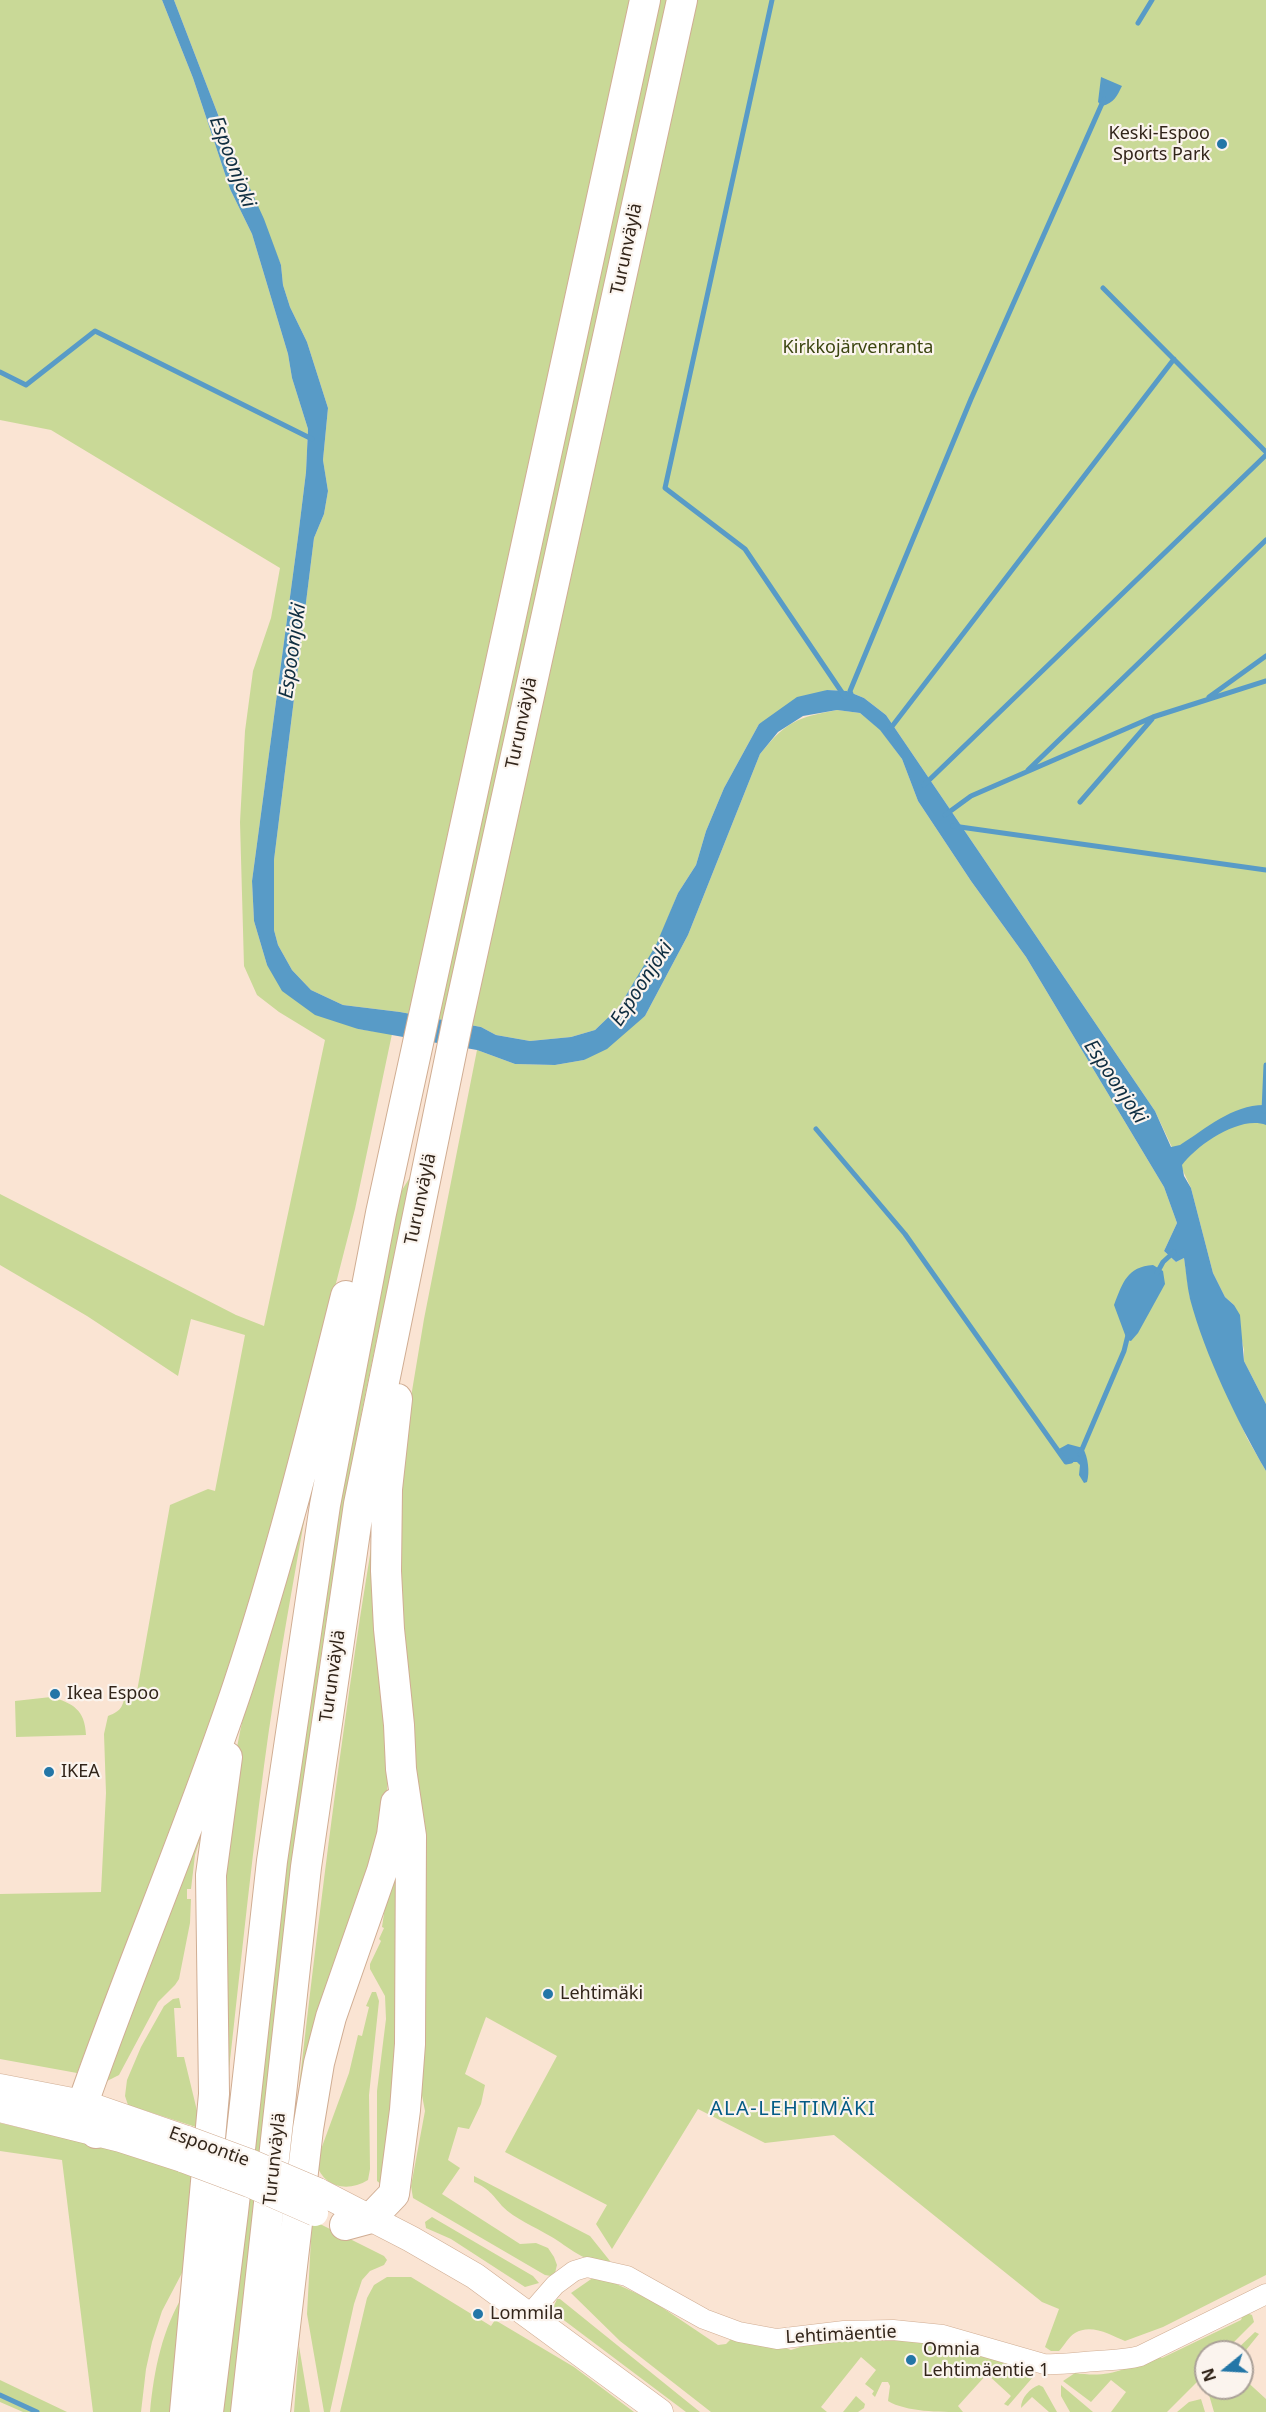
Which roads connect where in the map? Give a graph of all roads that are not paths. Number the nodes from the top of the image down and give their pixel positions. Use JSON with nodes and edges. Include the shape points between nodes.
{"nodes":[{"id":1,"x":645,"y":0,"type":"edge"},
{"id":2,"x":682,"y":0,"type":"edge"},
{"id":3,"x":381,"y":1213,"type":"junction"},
{"id":4,"x":397,"y":1313,"type":"junction"},
{"id":5,"x":238,"y":1686,"type":"junction"},
{"id":6,"x":401,"y":1769,"type":"junction"},
{"id":7,"x":0,"y":2087,"type":"edge"},
{"id":8,"x":83,"y":2103,"type":"junction"},
{"id":9,"x":0,"y":2109,"type":"edge"},
{"id":10,"x":96,"y":2133,"type":"junction"},
{"id":11,"x":186,"y":2149,"type":"junction"},
{"id":12,"x":358,"y":2222,"type":"junction"},
{"id":13,"x":1266,"y":2294,"type":"edge"},
{"id":14,"x":528,"y":2316,"type":"junction"},
{"id":15,"x":185,"y":2412,"type":"edge"},
{"id":16,"x":208,"y":2412,"type":"edge"},
{"id":17,"x":246,"y":2412,"type":"edge"},
{"id":18,"x":275,"y":2412,"type":"edge"},
{"id":19,"x":660,"y":2412,"type":"edge"}],
"edges":[{"from":1,"to":3,"type":"highway","name":"Turunväylä"},
{"from":2,"to":4,"type":"highway","name":"Turunväylä"},
{"from":3,"to":5,"type":"highway","via":[[352,1273],[285,1537]]},
{"from":3,"to":16,"type":"highway","name":"Turunväylä","via":[[325,1504],[297,1685],[272,1861]]},
{"from":4,"to":6,"type":"highway","via":[[399,1384],[387,1490],[386,1571]]},
{"from":4,"to":17,"type":"highway","name":"Turunväylä","via":[[358,1504],[320,1764]]},
{"from":5,"to":8,"type":"highway"},
{"from":5,"to":15,"type":"highway","via":[[211,1875],[214,2094]]},
{"from":6,"to":12,"type":"highway","via":[[411,1836],[410,2044],[405,2110],[394,2194]]},
{"from":6,"to":18,"type":"highway","via":[[392,1835],[382,1871],[341,1986],[319,2063]]},
{"from":7,"to":8,"type":"main road","name":"Espoontie"},
{"from":8,"to":10,"type":"highway"},
{"from":8,"to":11,"type":"main road","name":"Espoontie"},
{"from":9,"to":10,"type":"main road","name":"Espoontie"},
{"from":10,"to":11,"type":"main road","name":"Espoontie"},
{"from":11,"to":12,"type":"main road","name":"Espoontie","bridge":true,"via":[[249,2184],[317,2202]]},
{"from":12,"to":14,"type":"main road","name":"Espoontie","via":[[403,2253]]},
{"from":13,"to":14,"type":"street","name":"Lehtimäentie","via":[[1140,2356],[1123,2361],[1060,2365],[1044,2364],[943,2335],[844,2331],[777,2339],[739,2332],[704,2319],[627,2276],[587,2267],[555,2285]]},
{"from":14,"to":19,"type":"main road","name":"Espoontie"}]}
